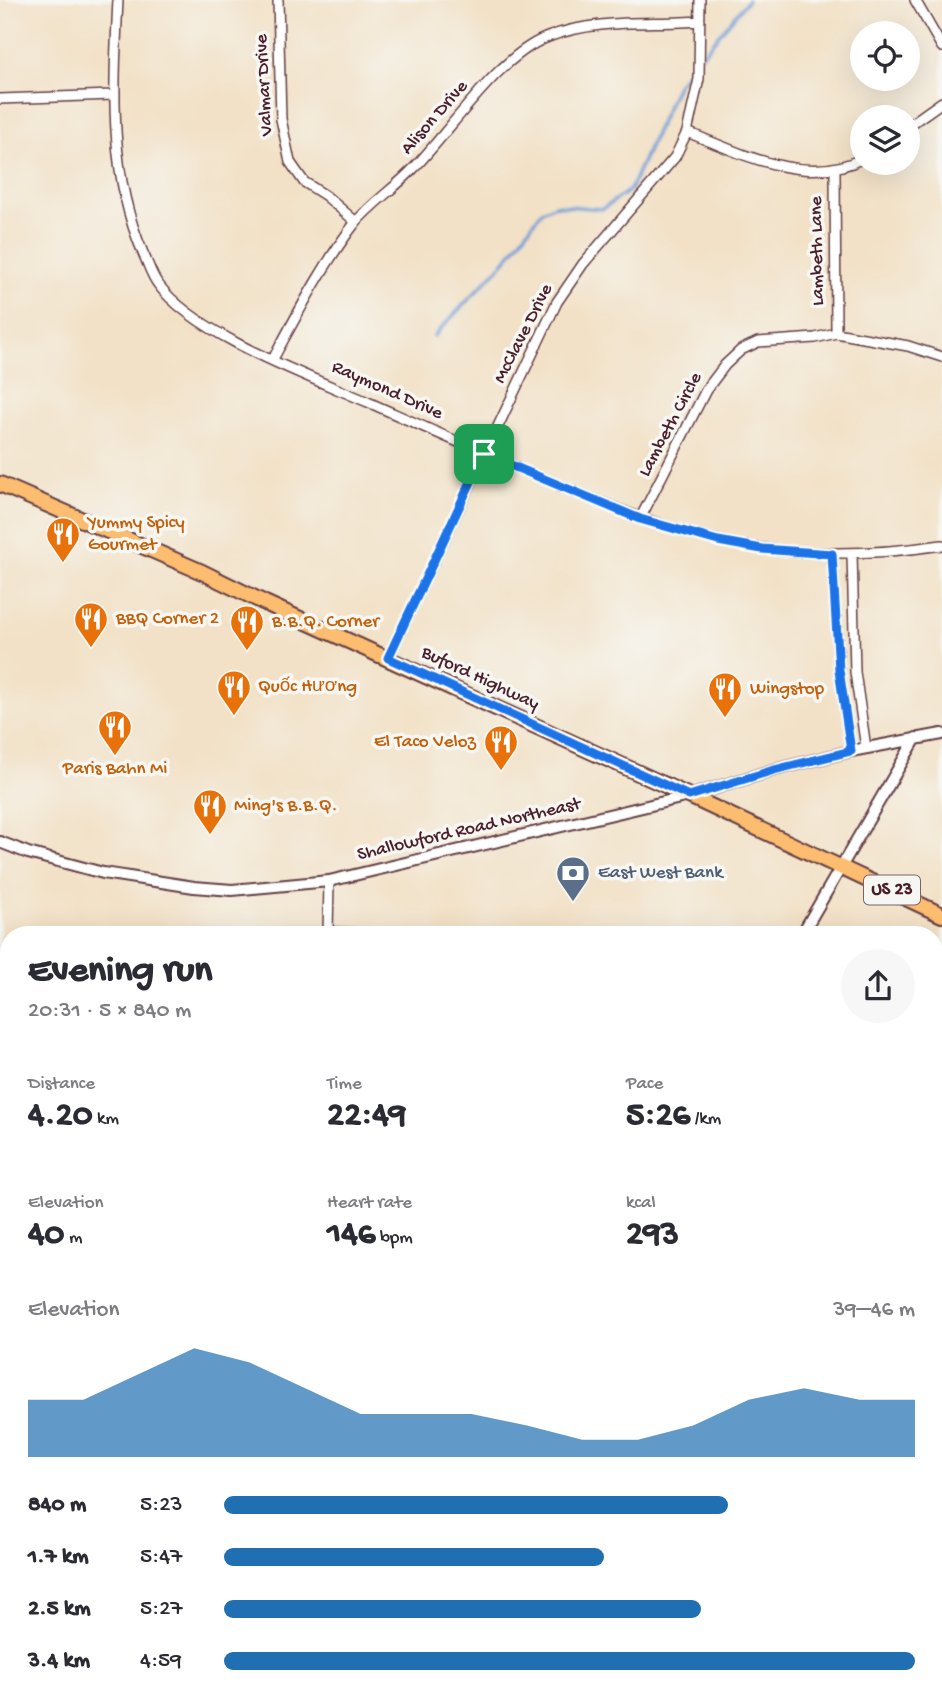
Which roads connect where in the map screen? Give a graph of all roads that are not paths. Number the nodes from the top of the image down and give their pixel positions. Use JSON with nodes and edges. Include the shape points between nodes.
{"nodes":[{"id":1,"x":118,"y":0,"type":"edge"},
{"id":2,"x":278,"y":0,"type":"edge"},
{"id":3,"x":699,"y":0,"type":"edge"},
{"id":4,"x":915,"y":0,"type":"edge"},
{"id":5,"x":701,"y":21,"type":"junction"},
{"id":6,"x":942,"y":47,"type":"edge"},
{"id":7,"x":113,"y":94,"type":"junction"},
{"id":8,"x":0,"y":99,"type":"edge"},
{"id":9,"x":942,"y":102,"type":"edge"},
{"id":10,"x":920,"y":118,"type":"edge"},
{"id":11,"x":687,"y":132,"type":"junction"},
{"id":12,"x":850,"y":163,"type":"edge"},
{"id":13,"x":835,"y":169,"type":"junction"},
{"id":14,"x":356,"y":222,"type":"junction"},
{"id":15,"x":836,"y":333,"type":"junction"},
{"id":16,"x":942,"y":357,"type":"edge"},
{"id":17,"x":273,"y":359,"type":"junction"},
{"id":18,"x":484,"y":454,"type":"junction"},
{"id":19,"x":0,"y":484,"type":"edge"},
{"id":20,"x":640,"y":519,"type":"junction"},
{"id":21,"x":942,"y":545,"type":"edge"},
{"id":22,"x":852,"y":553,"type":"junction"},
{"id":23,"x":832,"y":554,"type":"junction"},
{"id":24,"x":388,"y":658,"type":"junction"},
{"id":25,"x":942,"y":734,"type":"edge"},
{"id":26,"x":916,"y":738,"type":"junction"},
{"id":27,"x":866,"y":748,"type":"junction"},
{"id":28,"x":851,"y":751,"type":"junction"},
{"id":29,"x":689,"y":796,"type":"junction"},
{"id":30,"x":0,"y":842,"type":"edge"},
{"id":31,"x":842,"y":867,"type":"junction"},
{"id":32,"x":329,"y":881,"type":"junction"},
{"id":33,"x":942,"y":915,"type":"edge"},
{"id":34,"x":328,"y":926,"type":"edge"},
{"id":35,"x":807,"y":926,"type":"edge"}],
"edges":[{"from":1,"to":7,"type":"street","name":"Raymond Drive"},
{"from":2,"to":14,"type":"street","name":"Valmar Drive","via":[[281,119],[290,162],[304,183]]},
{"from":3,"to":5,"type":"street","name":"McClave Drive"},
{"from":4,"to":6,"type":"street"},
{"from":5,"to":11,"type":"street","name":"McClave Drive","via":[[699,79]]},
{"from":5,"to":14,"type":"street","name":"Alison Drive","via":[[597,24],[546,37],[519,52],[413,170]]},
{"from":7,"to":8,"type":"street"},
{"from":7,"to":17,"type":"street","name":"Raymond Drive","via":[[123,188],[134,231],[155,281],[188,314]]},
{"from":9,"to":10,"type":"street"},
{"from":11,"to":13,"type":"street","via":[[763,162]]},
{"from":11,"to":18,"type":"street","name":"McClave Drive","via":[[675,158],[583,264],[557,302]]},
{"from":12,"to":13,"type":"street"},
{"from":13,"to":15,"type":"street","name":"Lambeth Lane"},
{"from":14,"to":17,"type":"street","name":"Alison Drive","via":[[304,301]]},
{"from":15,"to":16,"type":"street","name":"Lambeth Circle"},
{"from":15,"to":20,"type":"street","name":"Lambeth Circle","via":[[758,342],[725,365],[706,390]]},
{"from":17,"to":18,"type":"street","name":"Raymond Drive"},
{"from":18,"to":20,"type":"street","name":"Raymond Drive"},
{"from":18,"to":24,"type":"street","name":"McClave Drive"},
{"from":19,"to":24,"type":"main road","name":"Buford Highway","number":"US 23"},
{"from":20,"to":23,"type":"street","name":"Raymond Drive","via":[[718,541]]},
{"from":21,"to":22,"type":"street","name":"Raymond Drive"},
{"from":22,"to":23,"type":"street","name":"Raymond Drive"},
{"from":22,"to":27,"type":"street","via":[[855,672]]},
{"from":23,"to":28,"type":"street","via":[[839,670]]},
{"from":24,"to":29,"type":"main road","name":"Buford Highway","number":"US 23"},
{"from":25,"to":26,"type":"street","name":"Shallowford Road Northeast"},
{"from":26,"to":27,"type":"street","name":"Shallowford Road Northeast"},
{"from":26,"to":31,"type":"street"},
{"from":27,"to":28,"type":"street","name":"Shallowford Road Northeast"},
{"from":28,"to":29,"type":"street","name":"Shallowford Road Northeast"},
{"from":29,"to":31,"type":"main road","name":"Buford Highway","number":"US 23"},
{"from":29,"to":32,"type":"street","name":"Shallowford Road Northeast"},
{"from":30,"to":32,"type":"street","name":"Shallowford Road Northeast","via":[[103,873],[194,887],[232,890]]},
{"from":31,"to":33,"type":"main road","name":"Buford Highway","number":"US 23"},
{"from":31,"to":35,"type":"street"},
{"from":32,"to":34,"type":"street"}]}
